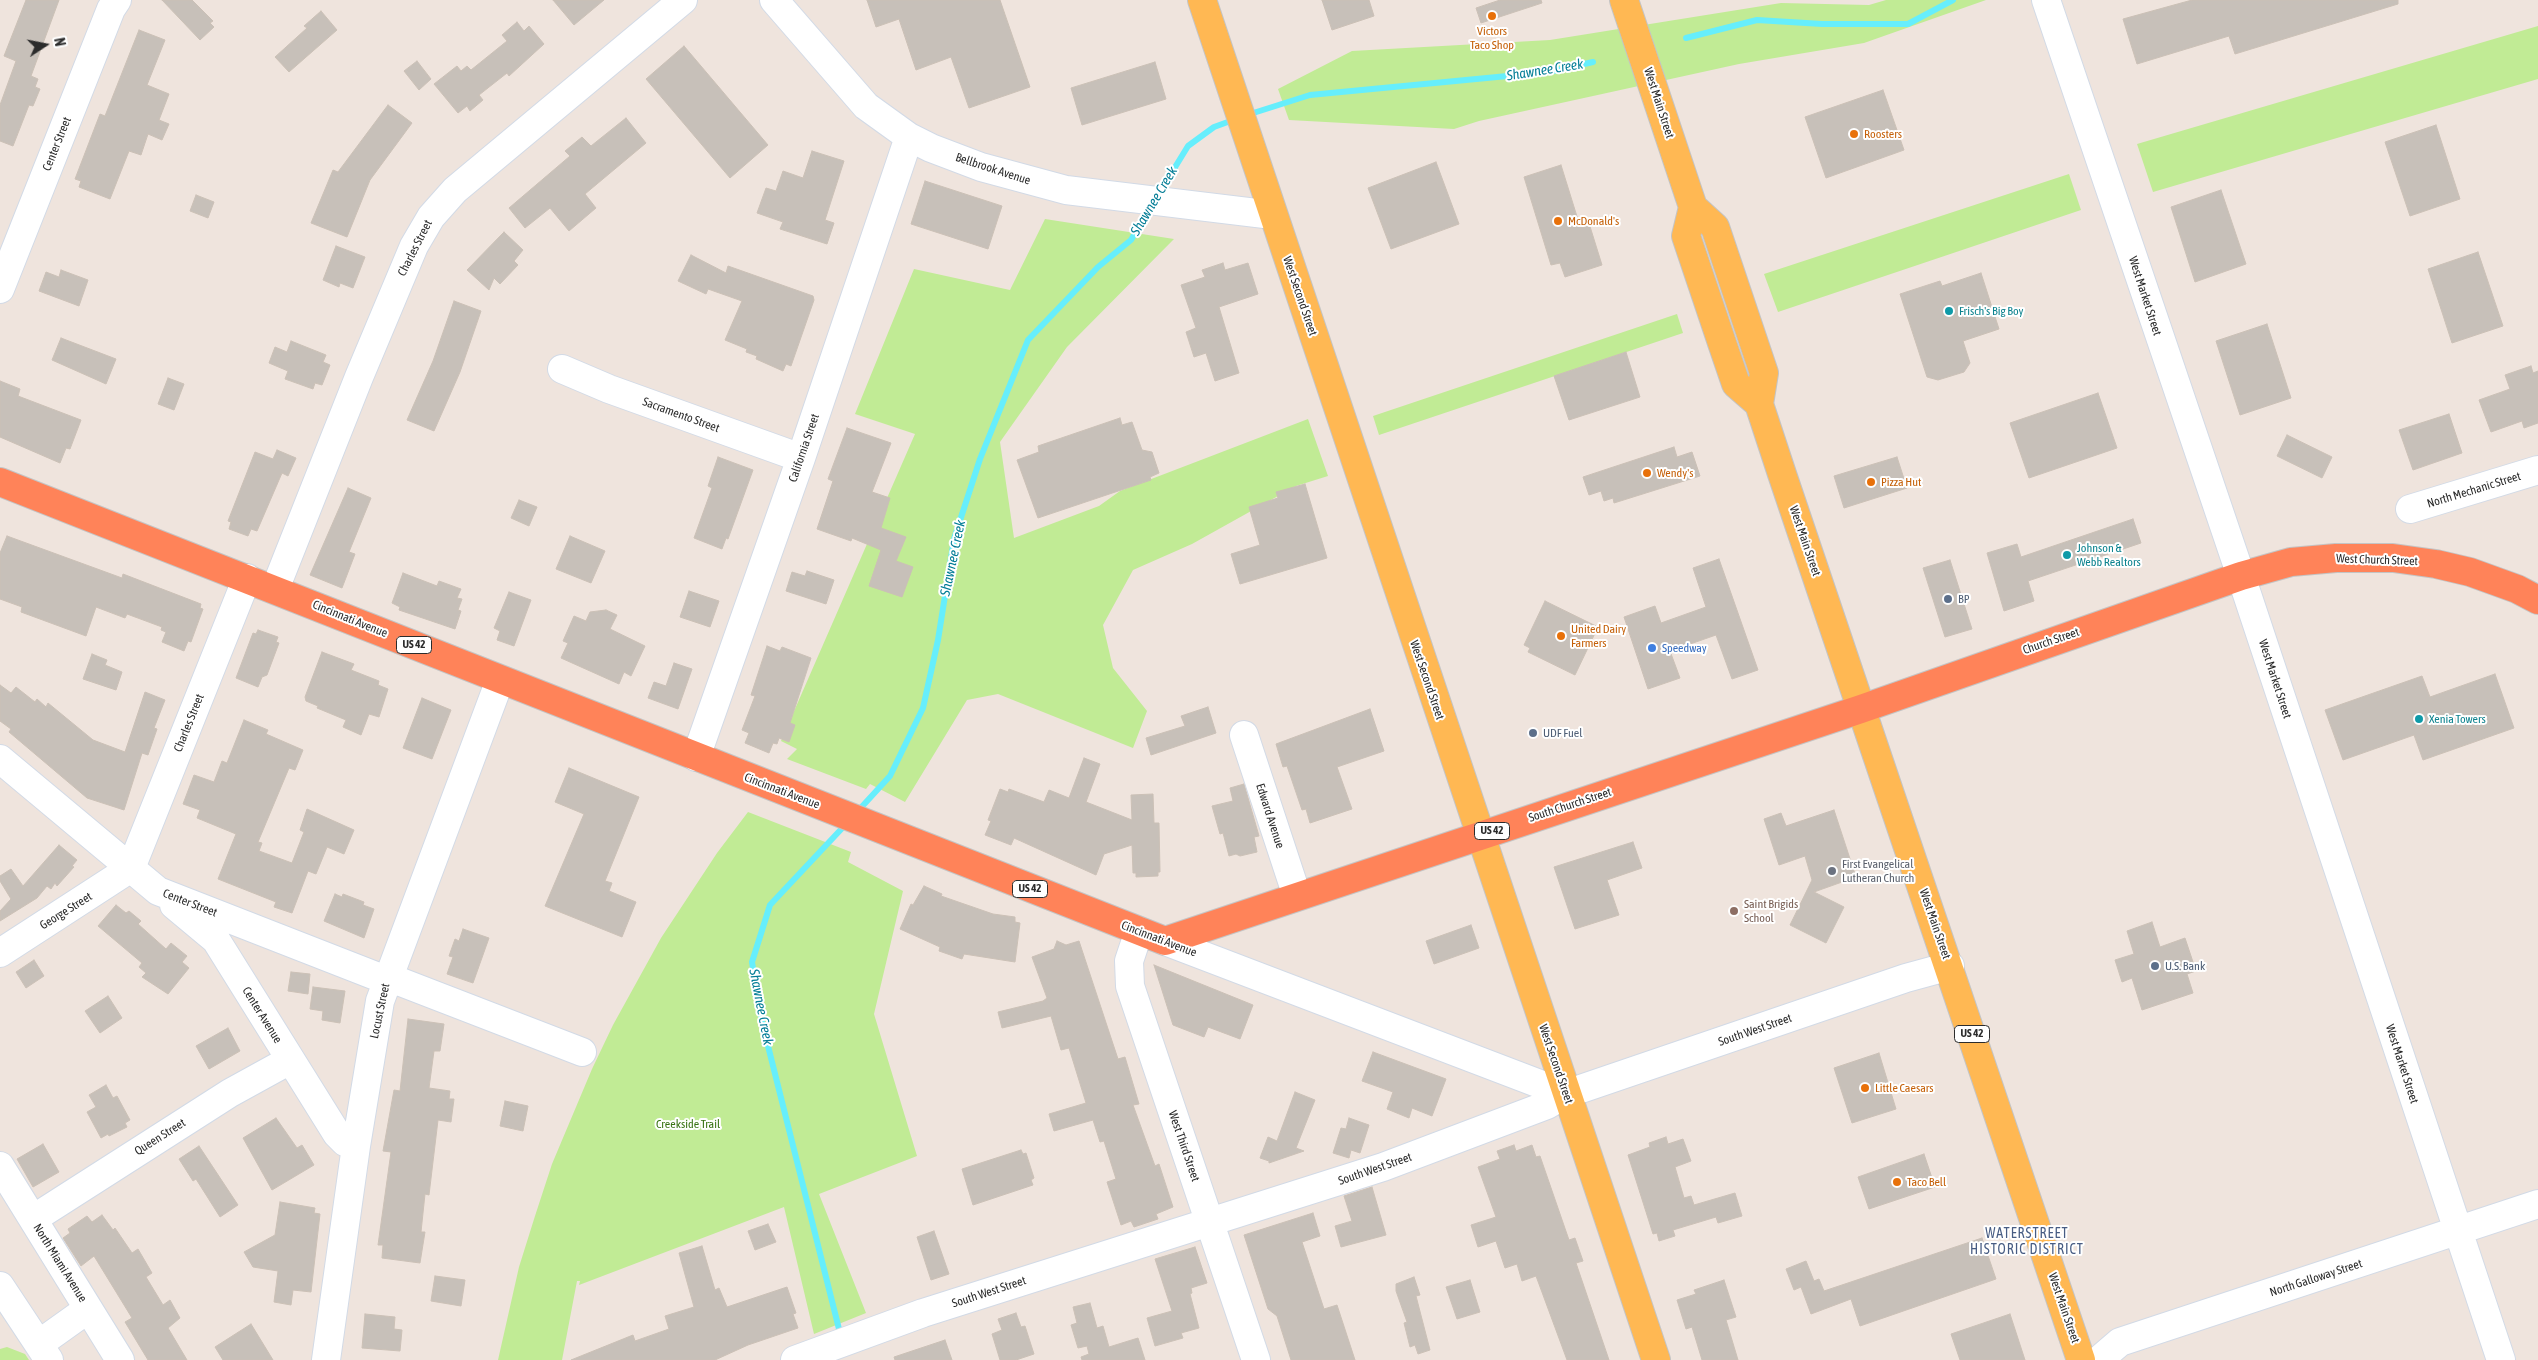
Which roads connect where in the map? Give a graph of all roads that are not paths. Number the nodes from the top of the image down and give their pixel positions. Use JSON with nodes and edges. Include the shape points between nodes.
{"nodes":[{"id":1,"x":117,"y":0,"type":"edge"},
{"id":2,"x":683,"y":0,"type":"edge"},
{"id":3,"x":774,"y":0,"type":"edge"},
{"id":4,"x":1202,"y":0,"type":"edge"},
{"id":5,"x":1624,"y":0,"type":"edge"},
{"id":6,"x":2046,"y":0,"type":"edge"},
{"id":7,"x":909,"y":137,"type":"junction"},
{"id":8,"x":1273,"y":216,"type":"junction"},
{"id":9,"x":0,"y":289,"type":"edge"},
{"id":10,"x":562,"y":369,"type":"dead end"},
{"id":11,"x":800,"y":458,"type":"junction"},
{"id":12,"x":2538,"y":470,"type":"edge"},
{"id":13,"x":0,"y":482,"type":"edge"},
{"id":14,"x":2410,"y":509,"type":"dead end"},
{"id":15,"x":2241,"y":576,"type":"junction"},
{"id":16,"x":247,"y":578,"type":"junction"},
{"id":17,"x":275,"y":589,"type":"junction"},
{"id":18,"x":2538,"y":600,"type":"edge"},
{"id":19,"x":500,"y":680,"type":"junction"},
{"id":20,"x":1862,"y":709,"type":"junction"},
{"id":21,"x":1244,"y":735,"type":"dead end"},
{"id":22,"x":696,"y":757,"type":"junction"},
{"id":23,"x":0,"y":759,"type":"edge"},
{"id":24,"x":1480,"y":836,"type":"junction"},
{"id":25,"x":132,"y":868,"type":"junction"},
{"id":26,"x":158,"y":891,"type":"junction"},
{"id":27,"x":1297,"y":896,"type":"junction"},
{"id":28,"x":1138,"y":931,"type":"junction"},
{"id":29,"x":1164,"y":941,"type":"junction"},
{"id":30,"x":0,"y":952,"type":"edge"},
{"id":31,"x":1950,"y":966,"type":"junction"},
{"id":32,"x":386,"y":980,"type":"junction"},
{"id":33,"x":582,"y":1052,"type":"dead end"},
{"id":34,"x":290,"y":1060,"type":"junction"},
{"id":35,"x":1566,"y":1094,"type":"junction"},
{"id":36,"x":356,"y":1146,"type":"junction"},
{"id":37,"x":0,"y":1166,"type":"edge"},
{"id":38,"x":2538,"y":1204,"type":"edge"},
{"id":39,"x":33,"y":1219,"type":"junction"},
{"id":40,"x":1210,"y":1222,"type":"junction"},
{"id":41,"x":2457,"y":1231,"type":"junction"},
{"id":42,"x":0,"y":1286,"type":"edge"},
{"id":43,"x":88,"y":1309,"type":"junction"},
{"id":44,"x":44,"y":1352,"type":"edge"},
{"id":45,"x":120,"y":1360,"type":"edge"},
{"id":46,"x":326,"y":1360,"type":"edge"},
{"id":47,"x":795,"y":1360,"type":"edge"},
{"id":48,"x":1256,"y":1360,"type":"edge"},
{"id":49,"x":1656,"y":1360,"type":"edge"},
{"id":50,"x":2081,"y":1360,"type":"edge"},
{"id":51,"x":2099,"y":1360,"type":"edge"},
{"id":52,"x":2501,"y":1360,"type":"edge"}],
"edges":[{"from":1,"to":9,"type":"street","name":"Center Street"},
{"from":2,"to":17,"type":"street","name":"Charles Street","via":[[455,190],[430,217],[414,246],[366,359]]},
{"from":3,"to":7,"type":"street","name":"Bellbrook Avenue","via":[[853,94],[881,119]]},
{"from":4,"to":8,"type":"main road","name":"West Second Street"},
{"from":5,"to":20,"type":"main road","name":"West Main Street","via":[[1693,207],[1715,227],[1764,373],[1759,404]]},
{"from":6,"to":15,"type":"street","name":"West Market Street"},
{"from":7,"to":8,"type":"street","name":"Bellbrook Avenue","via":[[981,167],[1029,182],[1066,190]]},
{"from":7,"to":11,"type":"street","name":"California Street"},
{"from":8,"to":24,"type":"main road","name":"West Second Street"},
{"from":10,"to":11,"type":"street","name":"Sacramento Street"},
{"from":11,"to":22,"type":"street","name":"California Street"},
{"from":12,"to":14,"type":"street","name":"North Mechanic Street"},
{"from":13,"to":16,"type":"highway","name":"Cincinnati Avenue","number":"US 42"},
{"from":15,"to":18,"type":"highway","name":"West Church Street","via":[[2291,562],[2393,558],[2470,572]]},
{"from":15,"to":20,"type":"highway","name":"Church Street"},
{"from":15,"to":41,"type":"street","name":"West Market Street"},
{"from":16,"to":17,"type":"highway","name":"Cincinnati Avenue","number":"US 42"},
{"from":16,"to":25,"type":"street","name":"Charles Street"},
{"from":17,"to":19,"type":"highway","name":"Cincinnati Avenue","number":"US 42"},
{"from":19,"to":22,"type":"highway","name":"Cincinnati Avenue","number":"US 42"},
{"from":19,"to":32,"type":"street","name":"Locust Street"},
{"from":20,"to":24,"type":"highway","name":"South Church Street","number":"US 42"},
{"from":20,"to":31,"type":"main road","name":"West Main Street","number":"US 42"},
{"from":21,"to":27,"type":"street","name":"Edward Avenue"},
{"from":22,"to":28,"type":"highway","name":"Cincinnati Avenue","number":"US 42"},
{"from":23,"to":25,"type":"street","name":"Center Street"},
{"from":24,"to":27,"type":"highway","name":"South Church Street","number":"US 42"},
{"from":24,"to":35,"type":"main road","name":"West Second Street"},
{"from":25,"to":26,"type":"street","name":"Center Street"},
{"from":25,"to":30,"type":"street","name":"George Street"},
{"from":26,"to":32,"type":"street","name":"Center Street"},
{"from":26,"to":34,"type":"street","name":"Center Avenue","via":[[216,940]]},
{"from":27,"to":29,"type":"highway","name":"South Church Street","number":"US 42"},
{"from":28,"to":29,"type":"highway","name":"Cincinnati Avenue","number":"US 42"},
{"from":28,"to":40,"type":"street","name":"West Third Street","via":[[1129,961],[1130,986]]},
{"from":29,"to":35,"type":"street","name":"Cincinnati Avenue"},
{"from":31,"to":35,"type":"street","name":"South West Street","via":[[1906,978]]},
{"from":31,"to":50,"type":"main road","name":"West Main Street","number":"US 42"},
{"from":32,"to":33,"type":"street","via":[[393,979]]},
{"from":32,"to":36,"type":"street","name":"Locust Street"},
{"from":34,"to":36,"type":"street","name":"Center Avenue","via":[[337,1134]]},
{"from":34,"to":39,"type":"street","name":"Queen Street","via":[[230,1093]]},
{"from":35,"to":40,"type":"street","name":"South West Street","via":[[1542,1108],[1383,1167]]},
{"from":35,"to":49,"type":"main road","name":"West Second Street"},
{"from":36,"to":46,"type":"street","name":"Locust Street"},
{"from":37,"to":39,"type":"street","name":"North Miami Avenue"},
{"from":38,"to":41,"type":"street","name":"North Galloway Street"},
{"from":39,"to":43,"type":"street","name":"North Miami Avenue"},
{"from":40,"to":47,"type":"street","name":"South West Street","via":[[859,1336]]},
{"from":40,"to":48,"type":"street","name":"West Third Street"},
{"from":41,"to":51,"type":"street","name":"North Galloway Street","via":[[2120,1342]]},
{"from":41,"to":52,"type":"street","name":"West Market Street"},
{"from":42,"to":44,"type":"street"},
{"from":43,"to":44,"type":"street"},
{"from":43,"to":45,"type":"street","name":"North Miami Avenue"}]}
